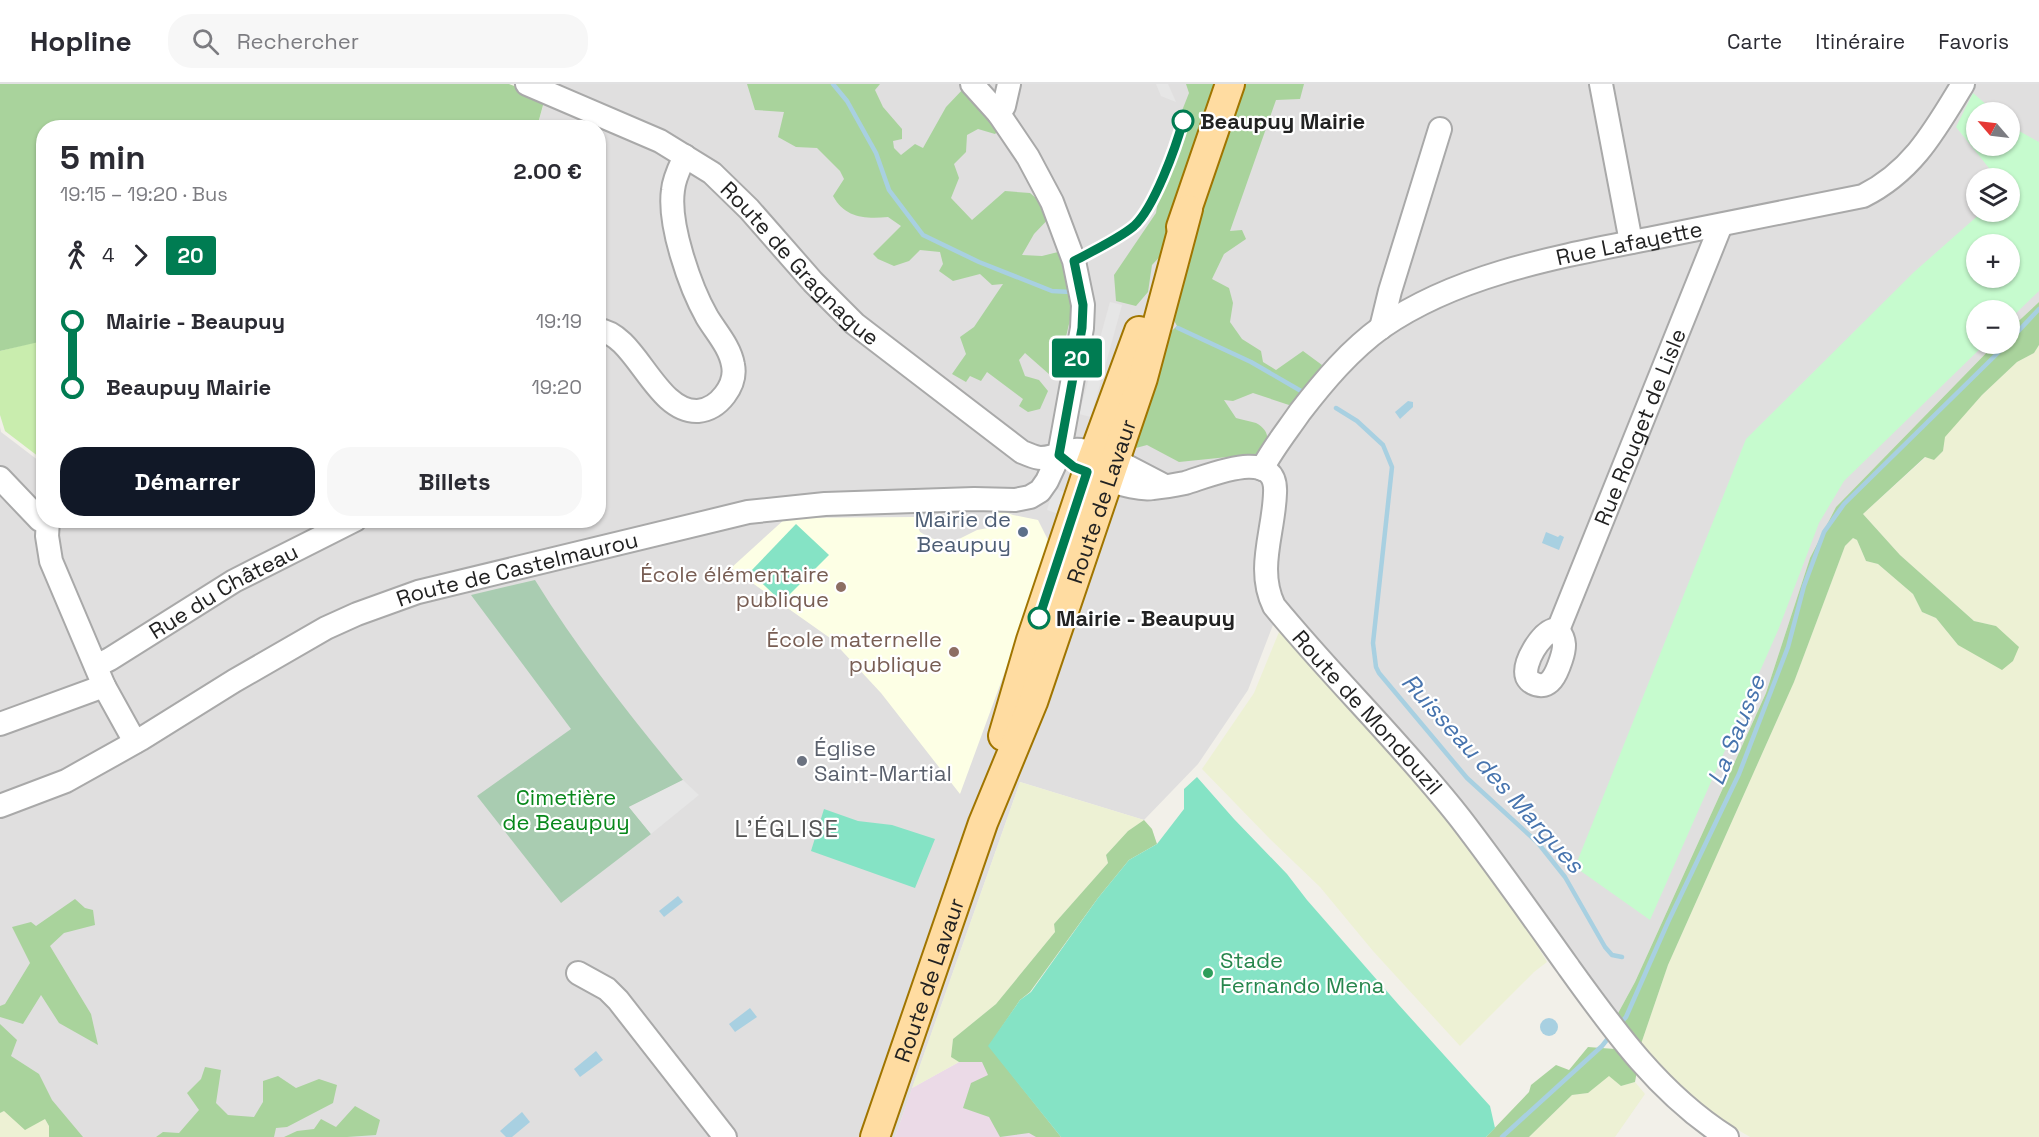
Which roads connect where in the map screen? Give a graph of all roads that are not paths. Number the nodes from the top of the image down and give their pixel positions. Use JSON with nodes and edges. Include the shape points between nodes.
{"nodes":[{"id":1,"x":527,"y":84,"type":"edge"},
{"id":2,"x":972,"y":84,"type":"edge"},
{"id":3,"x":1009,"y":84,"type":"edge"},
{"id":4,"x":1230,"y":84,"type":"edge"},
{"id":5,"x":1600,"y":84,"type":"edge"},
{"id":6,"x":1963,"y":84,"type":"edge"},
{"id":7,"x":999,"y":114,"type":"junction"},
{"id":8,"x":1440,"y":129,"type":"dead end"},
{"id":9,"x":685,"y":156,"type":"junction"},
{"id":10,"x":1721,"y":225,"type":"junction"},
{"id":11,"x":1630,"y":242,"type":"junction"},
{"id":12,"x":1381,"y":328,"type":"junction"},
{"id":13,"x":606,"y":332,"type":"edge"},
{"id":14,"x":1059,"y":455,"type":"junction"},
{"id":15,"x":1101,"y":466,"type":"junction"},
{"id":16,"x":1268,"y":475,"type":"junction"},
{"id":17,"x":0,"y":478,"type":"edge"},
{"id":18,"x":36,"y":516,"type":"edge"},
{"id":19,"x":48,"y":528,"type":"edge"},
{"id":20,"x":339,"y":528,"type":"edge"},
{"id":21,"x":1558,"y":630,"type":"dead end"},
{"id":22,"x":100,"y":676,"type":"junction"},
{"id":23,"x":0,"y":724,"type":"edge"},
{"id":24,"x":135,"y":742,"type":"junction"},
{"id":25,"x":0,"y":806,"type":"edge"},
{"id":26,"x":578,"y":973,"type":"dead end"},
{"id":27,"x":725,"y":1137,"type":"edge"},
{"id":28,"x":875,"y":1137,"type":"edge"},
{"id":29,"x":1727,"y":1137,"type":"edge"}],
"edges":[{"from":1,"to":9,"type":"street","name":"Route de Gragnague","via":[[628,126]]},
{"from":2,"to":7,"type":"street","name":"Route de Castelmaurou"},
{"from":3,"to":7,"type":"street"},
{"from":4,"to":15,"type":"main road","name":"Route de Lavaur","via":[[1188,209],[1151,300]]},
{"from":5,"to":11,"type":"street"},
{"from":6,"to":10,"type":"street","name":"Rue Lafayette","via":[[1910,163],[1881,187],[1863,196]]},
{"from":7,"to":14,"type":"street","name":"Route de Castelmaurou","via":[[1052,202],[1074,261],[1083,305]]},
{"from":8,"to":12,"type":"street"},
{"from":9,"to":13,"type":"street","via":[[676,174],[672,209],[693,288],[729,351],[733,365],[729,388],[710,407],[686,409],[663,394],[614,335]]},
{"from":9,"to":14,"type":"street","name":"Route de Gragnague","via":[[712,173],[736,196],[855,324],[1022,452],[1039,458]]},
{"from":10,"to":11,"type":"street","name":"Rue Lafayette"},
{"from":10,"to":21,"type":"street","name":"Rue Rouget de Lisle"},
{"from":11,"to":12,"type":"street","name":"Rue Lafayette","via":[[1549,258],[1494,275],[1432,298]]},
{"from":12,"to":16,"type":"street","name":"Rue Lafayette","via":[[1318,388],[1275,446]]},
{"from":14,"to":15,"type":"street","via":[[1074,467]]},
{"from":14,"to":24,"type":"street","name":"Route de Castelmaurou","via":[[1047,481],[1030,498],[825,504],[748,512],[418,592],[326,628]]},
{"from":15,"to":16,"type":"street","via":[[1164,485],[1240,467],[1253,466]]},
{"from":15,"to":28,"type":"main road","name":"Route de Lavaur","via":[[1033,702],[983,823]]},
{"from":16,"to":29,"type":"street","name":"Route de Mondouzil","via":[[1275,493],[1265,562],[1274,606],[1442,795],[1630,1048],[1671,1094]]},
{"from":17,"to":18,"type":"street"},
{"from":19,"to":22,"type":"street","via":[[51,561]]},
{"from":20,"to":22,"type":"street","name":"Rue du Château","via":[[234,581],[110,659]]},
{"from":22,"to":23,"type":"street","name":"Rue du Château"},
{"from":22,"to":24,"type":"street"},
{"from":24,"to":25,"type":"street","name":"Route de Castelmaurou","via":[[66,781]]},
{"from":26,"to":27,"type":"street","via":[[618,1000]]}]}
